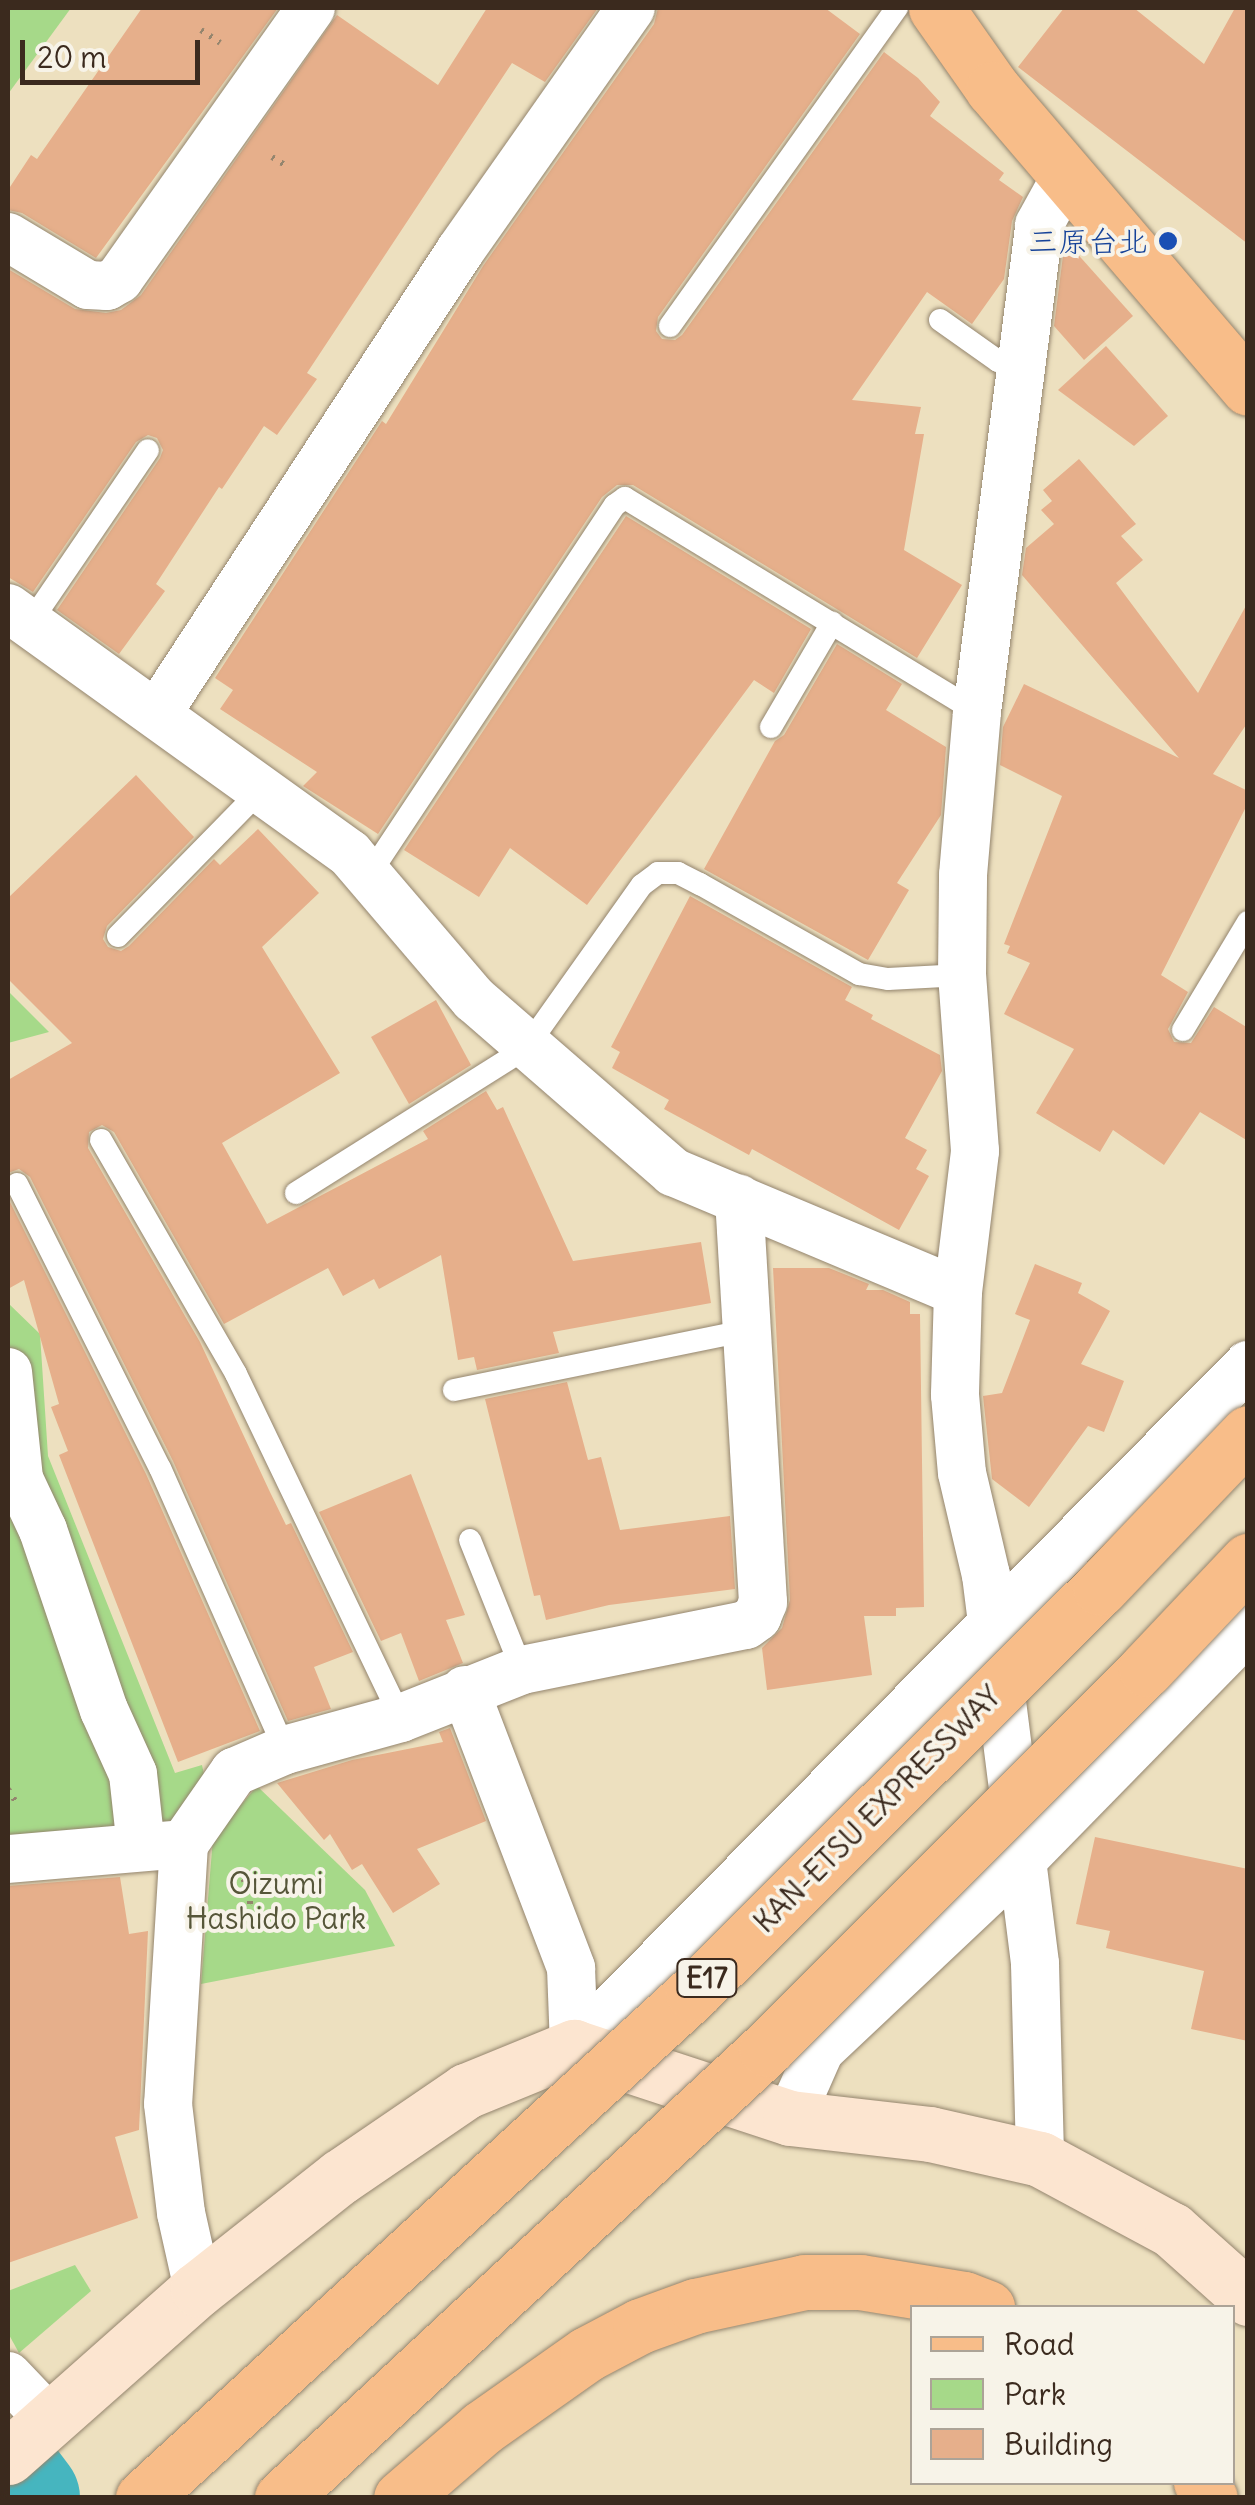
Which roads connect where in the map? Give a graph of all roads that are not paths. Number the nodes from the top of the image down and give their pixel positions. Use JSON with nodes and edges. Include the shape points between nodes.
{"nodes":[{"id":1,"x":311,"y":8,"type":"edge"},
{"id":2,"x":631,"y":8,"type":"edge"},
{"id":3,"x":897,"y":8,"type":"edge"},
{"id":4,"x":936,"y":8,"type":"edge"},
{"id":5,"x":1066,"y":176,"type":"junction"},
{"id":6,"x":8,"y":237,"type":"edge"},
{"id":7,"x":940,"y":320,"type":"dead end"},
{"id":8,"x":670,"y":326,"type":"dead end"},
{"id":9,"x":1020,"y":364,"type":"junction"},
{"id":10,"x":1248,"y":388,"type":"edge"},
{"id":11,"x":148,"y":450,"type":"dead end"},
{"id":12,"x":18,"y":616,"type":"edge"},
{"id":13,"x":832,"y":623,"type":"junction"},
{"id":14,"x":158,"y":712,"type":"junction"},
{"id":15,"x":977,"y":712,"type":"junction"},
{"id":16,"x":771,"y":727,"type":"dead end"},
{"id":17,"x":262,"y":789,"type":"junction"},
{"id":18,"x":369,"y":875,"type":"junction"},
{"id":19,"x":1248,"y":922,"type":"edge"},
{"id":20,"x":118,"y":936,"type":"dead end"},
{"id":21,"x":962,"y":975,"type":"junction"},
{"id":22,"x":1184,"y":1030,"type":"dead end"},
{"id":23,"x":526,"y":1048,"type":"junction"},
{"id":24,"x":101,"y":1140,"type":"dead end"},
{"id":25,"x":17,"y":1184,"type":"dead end"},
{"id":26,"x":296,"y":1192,"type":"dead end"},
{"id":27,"x":739,"y":1199,"type":"junction"},
{"id":28,"x":958,"y":1292,"type":"junction"},
{"id":29,"x":748,"y":1330,"type":"junction"},
{"id":30,"x":1248,"y":1365,"type":"edge"},
{"id":31,"x":8,"y":1372,"type":"edge"},
{"id":32,"x":454,"y":1390,"type":"dead end"},
{"id":33,"x":1248,"y":1434,"type":"edge"},
{"id":34,"x":470,"y":1540,"type":"dead end"},
{"id":35,"x":1248,"y":1561,"type":"edge"},
{"id":36,"x":992,"y":1624,"type":"junction"},
{"id":37,"x":1248,"y":1628,"type":"edge"},
{"id":38,"x":522,"y":1670,"type":"junction"},
{"id":39,"x":464,"y":1690,"type":"junction"},
{"id":40,"x":402,"y":1718,"type":"junction"},
{"id":41,"x":285,"y":1750,"type":"junction"},
{"id":42,"x":163,"y":1846,"type":"junction"},
{"id":43,"x":1023,"y":1858,"type":"junction"},
{"id":44,"x":8,"y":1859,"type":"edge"},
{"id":45,"x":574,"y":2047,"type":"junction"},
{"id":46,"x":790,"y":2118,"type":"junction"},
{"id":47,"x":1040,"y":2159,"type":"junction"},
{"id":48,"x":198,"y":2289,"type":"junction"},
{"id":49,"x":1248,"y":2298,"type":"edge"},
{"id":50,"x":979,"y":2305,"type":"edge"},
{"id":51,"x":8,"y":2376,"type":"edge"},
{"id":52,"x":30,"y":2438,"type":"edge"},
{"id":53,"x":143,"y":2498,"type":"edge"},
{"id":54,"x":282,"y":2498,"type":"edge"},
{"id":55,"x":401,"y":2498,"type":"edge"}],
"edges":[{"from":1,"to":6,"type":"street","via":[[119,279],[88,285]]},
{"from":2,"to":14,"type":"street","via":[[460,251]]},
{"from":3,"to":8,"type":"lane"},
{"from":4,"to":5,"type":"main road"},
{"from":5,"to":9,"type":"street","via":[[1039,225]]},
{"from":5,"to":10,"type":"main road"},
{"from":7,"to":9,"type":"lane","via":[[998,360]]},
{"from":9,"to":15,"type":"street"},
{"from":11,"to":12,"type":"lane"},
{"from":12,"to":14,"type":"street"},
{"from":13,"to":15,"type":"lane"},
{"from":13,"to":16,"type":"lane"},
{"from":13,"to":18,"type":"lane","via":[[626,498],[615,505]]},
{"from":14,"to":17,"type":"street"},
{"from":15,"to":21,"type":"street"},
{"from":17,"to":18,"type":"street"},
{"from":17,"to":20,"type":"lane"},
{"from":18,"to":23,"type":"street","via":[[428,949]]},
{"from":19,"to":22,"type":"lane"},
{"from":21,"to":23,"type":"lane","via":[[858,974],[678,873],[658,874],[642,885]]},
{"from":21,"to":28,"type":"street","via":[[975,1151]]},
{"from":23,"to":26,"type":"lane"},
{"from":23,"to":27,"type":"street","via":[[673,1172]]},
{"from":24,"to":40,"type":"lane","via":[[236,1374]]},
{"from":25,"to":41,"type":"lane","via":[[160,1468]]},
{"from":27,"to":28,"type":"street"},
{"from":27,"to":29,"type":"street"},
{"from":28,"to":36,"type":"street","via":[[955,1395],[962,1473]]},
{"from":29,"to":32,"type":"lane"},
{"from":29,"to":38,"type":"street","via":[[764,1602],[757,1617],[746,1625]]},
{"from":30,"to":36,"type":"street"},
{"from":31,"to":42,"type":"street","via":[[19,1479],[104,1710]]},
{"from":33,"to":53,"type":"main road","name":"KAN-ETSU EXPRESSWAY","number":"E17","bridge":true,"via":[[692,1992]]},
{"from":34,"to":38,"type":"lane"},
{"from":35,"to":54,"type":"main road","bridge":true,"via":[[766,2049]]},
{"from":36,"to":43,"type":"street"},
{"from":36,"to":45,"type":"street"},
{"from":37,"to":43,"type":"street"},
{"from":38,"to":39,"type":"street"},
{"from":39,"to":40,"type":"street"},
{"from":39,"to":45,"type":"street","via":[[571,1968]]},
{"from":40,"to":41,"type":"street"},
{"from":41,"to":42,"type":"street","via":[[234,1772]]},
{"from":42,"to":44,"type":"street"},
{"from":42,"to":48,"type":"street","via":[[168,2104],[180,2213]]},
{"from":43,"to":46,"type":"street","via":[[820,2050]]},
{"from":43,"to":47,"type":"street","via":[[1036,1964]]},
{"from":45,"to":46,"type":"street"},
{"from":45,"to":48,"type":"street","via":[[466,2091],[340,2177]]},
{"from":46,"to":47,"type":"street","via":[[930,2134]]},
{"from":47,"to":49,"type":"street","via":[[1172,2230]]},
{"from":48,"to":52,"type":"street"},
{"from":50,"to":55,"type":"main road","via":[[860,2282],[805,2282],[695,2306],[587,2354],[482,2428]]},
{"from":51,"to":52,"type":"street"}]}
